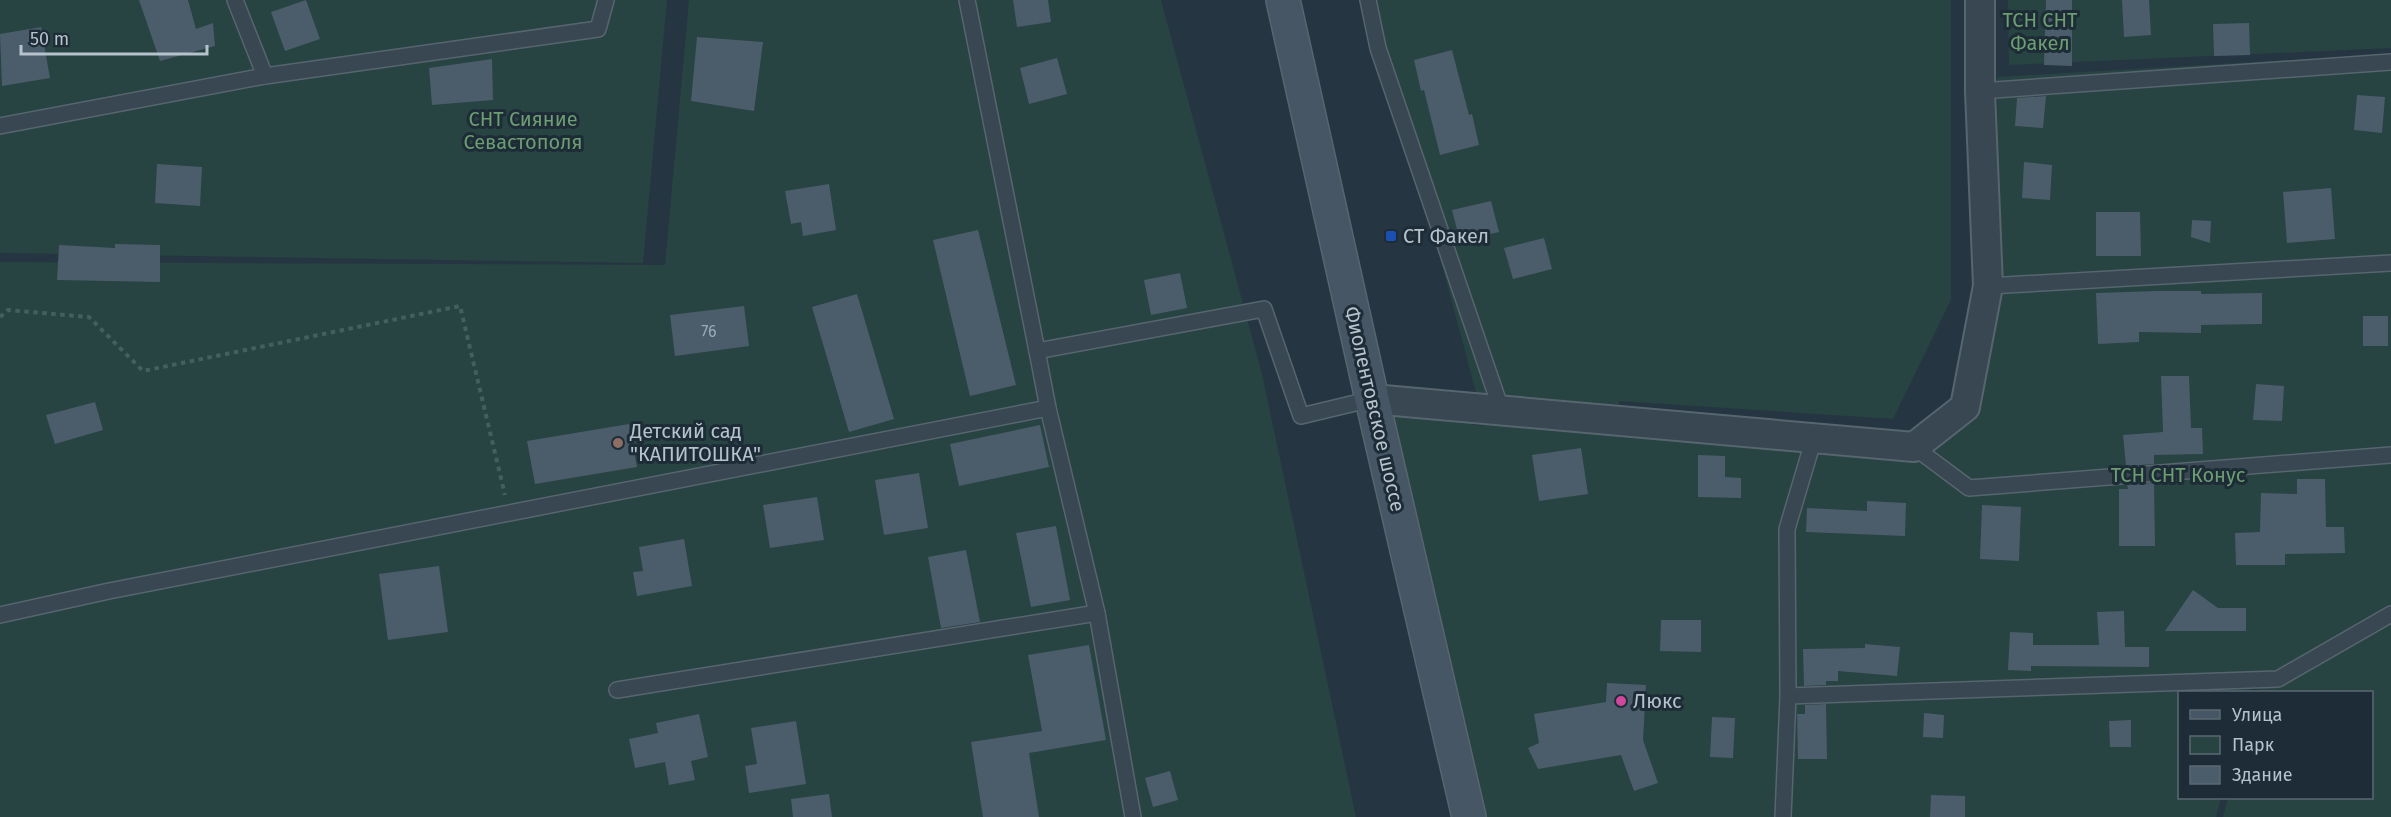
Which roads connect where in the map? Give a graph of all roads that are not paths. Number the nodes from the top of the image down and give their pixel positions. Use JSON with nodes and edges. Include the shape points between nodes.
{"nodes":[{"id":1,"x":235,"y":0,"type":"edge"},
{"id":2,"x":606,"y":0,"type":"edge"},
{"id":3,"x":967,"y":0,"type":"edge"},
{"id":4,"x":1283,"y":0,"type":"edge"},
{"id":5,"x":1368,"y":0,"type":"edge"},
{"id":6,"x":1980,"y":0,"type":"edge"},
{"id":7,"x":2391,"y":62,"type":"edge"},
{"id":8,"x":265,"y":76,"type":"junction"},
{"id":9,"x":1980,"y":91,"type":"junction"},
{"id":10,"x":0,"y":126,"type":"edge"},
{"id":11,"x":2391,"y":263,"type":"edge"},
{"id":12,"x":1988,"y":286,"type":"junction"},
{"id":13,"x":1037,"y":351,"type":"junction"},
{"id":14,"x":1372,"y":399,"type":"junction"},
{"id":15,"x":1048,"y":408,"type":"junction"},
{"id":16,"x":1501,"y":409,"type":"junction"},
{"id":17,"x":1814,"y":438,"type":"junction"},
{"id":18,"x":1914,"y":447,"type":"junction"},
{"id":19,"x":2391,"y":455,"type":"edge"},
{"id":20,"x":1097,"y":613,"type":"junction"},
{"id":21,"x":2391,"y":614,"type":"edge"},
{"id":22,"x":0,"y":615,"type":"edge"},
{"id":23,"x":617,"y":690,"type":"dead end"},
{"id":24,"x":1788,"y":696,"type":"junction"},
{"id":25,"x":1133,"y":817,"type":"edge"},
{"id":26,"x":1469,"y":817,"type":"edge"},
{"id":27,"x":1784,"y":817,"type":"edge"}],
"edges":[{"from":1,"to":8,"type":"lane"},
{"from":2,"to":8,"type":"lane","via":[[598,29]]},
{"from":3,"to":13,"type":"lane"},
{"from":4,"to":14,"type":"main road","name":"Фиолентовское шоссе"},
{"from":5,"to":16,"type":"lane","via":[[1378,48]]},
{"from":6,"to":9,"type":"street"},
{"from":7,"to":9,"type":"lane"},
{"from":8,"to":10,"type":"lane"},
{"from":9,"to":12,"type":"street"},
{"from":11,"to":12,"type":"lane"},
{"from":12,"to":18,"type":"street","via":[[1965,406]]},
{"from":13,"to":14,"type":"lane","via":[[1264,309],[1301,416]]},
{"from":13,"to":15,"type":"lane"},
{"from":14,"to":16,"type":"street"},
{"from":14,"to":26,"type":"main road","name":"Фиолентовское шоссе"},
{"from":15,"to":20,"type":"lane"},
{"from":15,"to":22,"type":"lane"},
{"from":16,"to":17,"type":"street"},
{"from":17,"to":18,"type":"street"},
{"from":17,"to":24,"type":"lane","via":[[1787,529]]},
{"from":18,"to":19,"type":"lane","via":[[1968,488]]},
{"from":20,"to":23,"type":"lane"},
{"from":20,"to":25,"type":"lane"},
{"from":21,"to":24,"type":"lane","via":[[2278,679]]},
{"from":24,"to":27,"type":"lane"}]}
